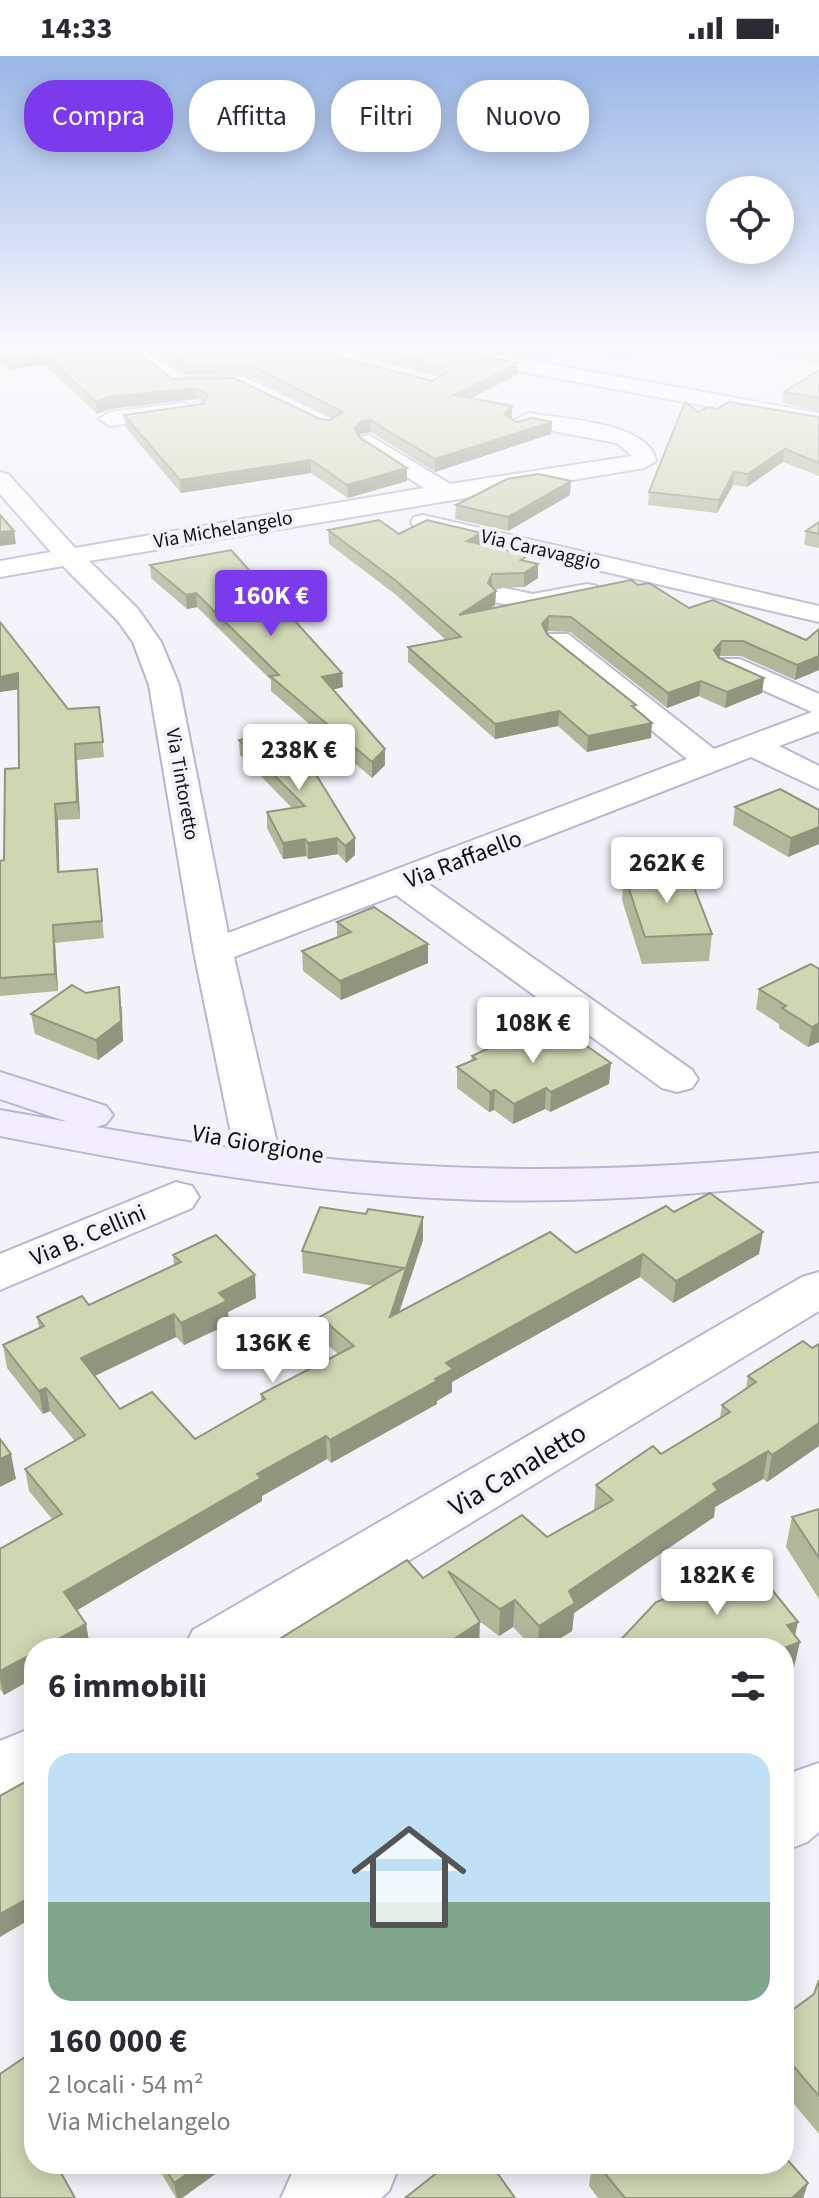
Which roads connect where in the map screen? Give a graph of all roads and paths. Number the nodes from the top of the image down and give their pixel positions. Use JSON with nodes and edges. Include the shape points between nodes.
{"nodes":[{"id":1,"x":380,"y":449,"type":"edge"},
{"id":2,"x":641,"y":449,"type":"edge"},
{"id":3,"x":0,"y":479,"type":"edge"},
{"id":4,"x":446,"y":492,"type":"junction"},
{"id":5,"x":346,"y":508,"type":"junction"},
{"id":6,"x":68,"y":556,"type":"junction"},
{"id":7,"x":0,"y":569,"type":"edge"},
{"id":8,"x":641,"y":572,"type":"junction"},
{"id":9,"x":504,"y":596,"type":"dead end"},
{"id":10,"x":819,"y":614,"type":"edge"},
{"id":11,"x":558,"y":640,"type":"edge"},
{"id":12,"x":730,"y":665,"type":"edge"},
{"id":13,"x":819,"y":705,"type":"edge"},
{"id":14,"x":819,"y":720,"type":"edge"},
{"id":15,"x":753,"y":746,"type":"junction"},
{"id":16,"x":712,"y":763,"type":"junction"},
{"id":17,"x":819,"y":779,"type":"edge"},
{"id":18,"x":402,"y":882,"type":"junction"},
{"id":19,"x":213,"y":952,"type":"junction"},
{"id":20,"x":677,"y":1079,"type":"dead end"},
{"id":21,"x":0,"y":1085,"type":"edge"},
{"id":22,"x":0,"y":1123,"type":"edge"},
{"id":23,"x":255,"y":1143,"type":"junction"},
{"id":24,"x":817,"y":1171,"type":"edge"},
{"id":25,"x":519,"y":1186,"type":"junction"},
{"id":26,"x":176,"y":1197,"type":"dead end"},
{"id":27,"x":0,"y":1273,"type":"edge"},
{"id":28,"x":819,"y":1289,"type":"edge"},
{"id":29,"x":231,"y":1638,"type":"edge"},
{"id":30,"x":24,"y":1761,"type":"edge"},
{"id":31,"x":0,"y":1775,"type":"edge"},
{"id":32,"x":819,"y":1792,"type":"edge"},
{"id":33,"x":794,"y":1813,"type":"edge"},
{"id":34,"x":350,"y":2174,"type":"edge"},
{"id":35,"x":320,"y":2198,"type":"edge"}],
"edges":[{"from":1,"to":4,"type":"street"},
{"from":2,"to":4,"type":"street","name":"Via Michelangelo","via":[[644,461]]},
{"from":3,"to":6,"type":"street","name":"Via Tintoretto"},
{"from":4,"to":5,"type":"street","name":"Via Michelangelo"},
{"from":5,"to":6,"type":"street","name":"Via Michelangelo"},
{"from":5,"to":8,"type":"street","name":"Via Caravaggio"},
{"from":6,"to":7,"type":"street","name":"Via Michelangelo"},
{"from":6,"to":19,"type":"street","name":"Via Tintoretto","via":[[128,615],[147,642],[164,685]]},
{"from":8,"to":9,"type":"street","name":"Via Caravaggio","via":[[620,586],[533,602]]},
{"from":8,"to":10,"type":"street","name":"Via Caravaggio"},
{"from":11,"to":16,"type":"street"},
{"from":12,"to":13,"type":"street"},
{"from":14,"to":15,"type":"street","name":"Via Raffaello"},
{"from":15,"to":16,"type":"street","name":"Via Raffaello"},
{"from":15,"to":17,"type":"street"},
{"from":16,"to":18,"type":"street","name":"Via Raffaello"},
{"from":18,"to":19,"type":"street","name":"Via Raffaello"},
{"from":18,"to":20,"type":"street"},
{"from":19,"to":23,"type":"street","name":"Via Tintoretto"},
{"from":21,"to":23,"type":"main road","name":"Via Giorgione","via":[[76,1112]]},
{"from":22,"to":25,"type":"main road","name":"Via Giorgione","via":[[251,1166],[350,1178]]},
{"from":23,"to":25,"type":"main road","name":"Via Giorgione"},
{"from":24,"to":25,"type":"main road","name":"Via Giorgione"},
{"from":26,"to":27,"type":"street","name":"Via B. Cellini"},
{"from":28,"to":29,"type":"street","name":"Via Canaletto"},
{"from":30,"to":31,"type":"street"},
{"from":32,"to":33,"type":"street"},
{"from":34,"to":35,"type":"street"}]}
